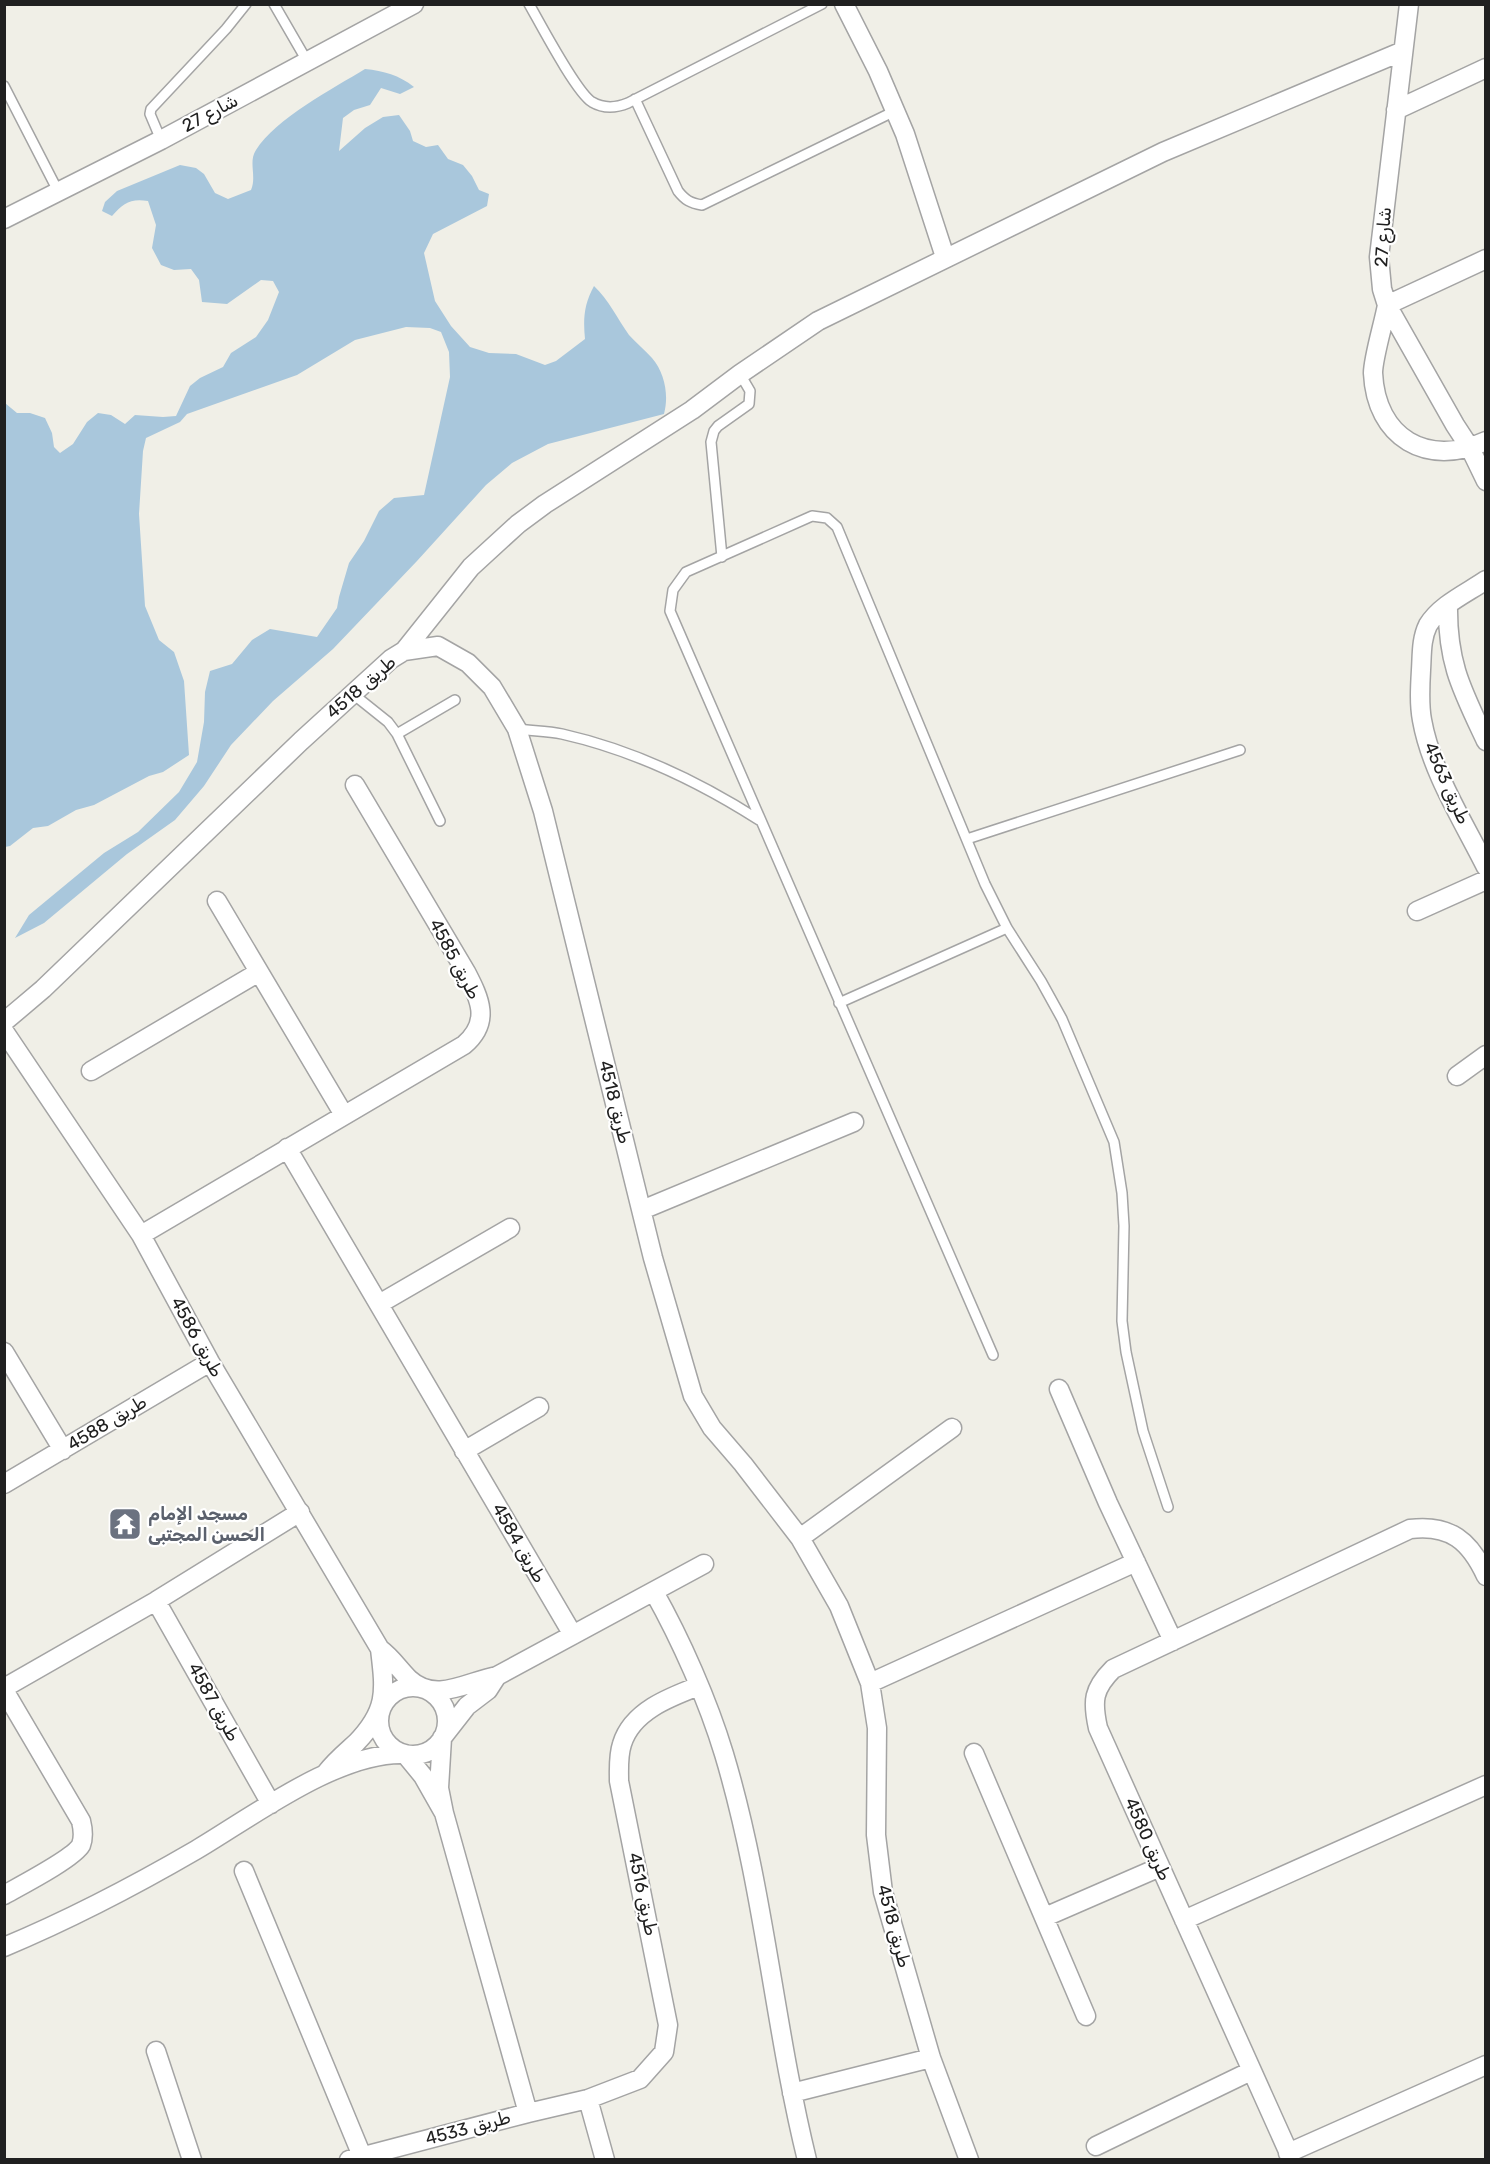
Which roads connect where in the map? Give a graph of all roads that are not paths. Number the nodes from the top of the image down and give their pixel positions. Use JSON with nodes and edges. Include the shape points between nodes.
{"nodes":[{"id":1,"x":246,"y":4,"type":"edge"},
{"id":2,"x":274,"y":4,"type":"edge"},
{"id":3,"x":414,"y":4,"type":"edge"},
{"id":4,"x":529,"y":4,"type":"edge"},
{"id":5,"x":822,"y":4,"type":"edge"},
{"id":6,"x":843,"y":4,"type":"edge"},
{"id":7,"x":1409,"y":4,"type":"edge"},
{"id":8,"x":1403,"y":51,"type":"junction"},
{"id":9,"x":307,"y":61,"type":"junction"},
{"id":10,"x":1485,"y":68,"type":"edge"},
{"id":11,"x":4,"y":86,"type":"edge"},
{"id":12,"x":635,"y":99,"type":"junction"},
{"id":13,"x":1396,"y":110,"type":"junction"},
{"id":14,"x":895,"y":111,"type":"junction"},
{"id":15,"x":161,"y":140,"type":"junction"},
{"id":16,"x":59,"y":193,"type":"junction"},
{"id":17,"x":4,"y":219,"type":"edge"},
{"id":18,"x":945,"y":257,"type":"junction"},
{"id":19,"x":1485,"y":259,"type":"edge"},
{"id":20,"x":1387,"y":305,"type":"junction"},
{"id":21,"x":740,"y":374,"type":"junction"},
{"id":22,"x":1478,"y":444,"type":"edge"},
{"id":23,"x":1485,"y":481,"type":"edge"},
{"id":24,"x":722,"y":557,"type":"junction"},
{"id":25,"x":1485,"y":580,"type":"edge"},
{"id":26,"x":1448,"y":605,"type":"junction"},
{"id":27,"x":404,"y":651,"type":"junction"},
{"id":28,"x":353,"y":694,"type":"junction"},
{"id":29,"x":455,"y":700,"type":"dead end"},
{"id":30,"x":517,"y":729,"type":"junction"},
{"id":31,"x":397,"y":734,"type":"junction"},
{"id":32,"x":1485,"y":741,"type":"edge"},
{"id":33,"x":1240,"y":750,"type":"dead end"},
{"id":34,"x":355,"y":785,"type":"dead end"},
{"id":35,"x":759,"y":820,"type":"junction"},
{"id":36,"x":440,"y":821,"type":"dead end"},
{"id":37,"x":967,"y":839,"type":"junction"},
{"id":38,"x":1485,"y":867,"type":"edge"},
{"id":39,"x":1485,"y":880,"type":"edge"},
{"id":40,"x":217,"y":901,"type":"dead end"},
{"id":41,"x":1417,"y":911,"type":"dead end"},
{"id":42,"x":1007,"y":928,"type":"junction"},
{"id":43,"x":259,"y":972,"type":"junction"},
{"id":44,"x":839,"y":1003,"type":"junction"},
{"id":45,"x":4,"y":1022,"type":"edge"},
{"id":46,"x":4,"y":1031,"type":"edge"},
{"id":47,"x":1485,"y":1055,"type":"edge"},
{"id":48,"x":91,"y":1071,"type":"dead end"},
{"id":49,"x":1457,"y":1076,"type":"dead end"},
{"id":50,"x":344,"y":1115,"type":"junction"},
{"id":51,"x":854,"y":1122,"type":"dead end"},
{"id":52,"x":287,"y":1148,"type":"junction"},
{"id":53,"x":642,"y":1210,"type":"junction"},
{"id":54,"x":510,"y":1228,"type":"dead end"},
{"id":55,"x":141,"y":1235,"type":"junction"},
{"id":56,"x":379,"y":1304,"type":"junction"},
{"id":57,"x":4,"y":1352,"type":"edge"},
{"id":58,"x":993,"y":1355,"type":"dead end"},
{"id":59,"x":210,"y":1362,"type":"junction"},
{"id":60,"x":1059,"y":1389,"type":"dead end"},
{"id":61,"x":539,"y":1407,"type":"dead end"},
{"id":62,"x":952,"y":1428,"type":"dead end"},
{"id":63,"x":63,"y":1450,"type":"junction"},
{"id":64,"x":464,"y":1451,"type":"junction"},
{"id":65,"x":4,"y":1484,"type":"edge"},
{"id":66,"x":1168,"y":1507,"type":"dead end"},
{"id":67,"x":300,"y":1512,"type":"junction"},
{"id":68,"x":800,"y":1538,"type":"junction"},
{"id":69,"x":1136,"y":1562,"type":"junction"},
{"id":70,"x":704,"y":1564,"type":"dead end"},
{"id":71,"x":1485,"y":1576,"type":"edge"},
{"id":72,"x":654,"y":1592,"type":"junction"},
{"id":73,"x":156,"y":1601,"type":"junction"},
{"id":74,"x":573,"y":1635,"type":"junction"},
{"id":75,"x":1173,"y":1641,"type":"junction"},
{"id":76,"x":380,"y":1649,"type":"junction"},
{"id":77,"x":497,"y":1676,"type":"junction"},
{"id":78,"x":870,"y":1683,"type":"junction"},
{"id":79,"x":699,"y":1686,"type":"junction"},
{"id":80,"x":420,"y":1687,"type":"junction"},
{"id":81,"x":4,"y":1689,"type":"edge"},
{"id":82,"x":379,"y":1713,"type":"junction"},
{"id":83,"x":442,"y":1738,"type":"junction"},
{"id":84,"x":974,"y":1753,"type":"dead end"},
{"id":85,"x":405,"y":1754,"type":"junction"},
{"id":86,"x":326,"y":1774,"type":"junction"},
{"id":87,"x":1485,"y":1785,"type":"edge"},
{"id":88,"x":271,"y":1804,"type":"junction"},
{"id":89,"x":444,"y":1813,"type":"junction"},
{"id":90,"x":1160,"y":1867,"type":"junction"},
{"id":91,"x":244,"y":1871,"type":"dead end"},
{"id":92,"x":4,"y":1895,"type":"edge"},
{"id":93,"x":1045,"y":1917,"type":"junction"},
{"id":94,"x":1184,"y":1920,"type":"junction"},
{"id":95,"x":4,"y":1947,"type":"edge"},
{"id":96,"x":1086,"y":2016,"type":"dead end"},
{"id":97,"x":156,"y":2051,"type":"dead end"},
{"id":98,"x":931,"y":2058,"type":"junction"},
{"id":99,"x":1485,"y":2066,"type":"edge"},
{"id":100,"x":1251,"y":2071,"type":"junction"},
{"id":101,"x":792,"y":2093,"type":"junction"},
{"id":102,"x":588,"y":2099,"type":"junction"},
{"id":103,"x":528,"y":2113,"type":"junction"},
{"id":104,"x":1096,"y":2146,"type":"dead end"},
{"id":105,"x":1290,"y":2156,"type":"edge"},
{"id":106,"x":355,"y":2158,"type":"edge"},
{"id":107,"x":192,"y":2160,"type":"edge"},
{"id":108,"x":605,"y":2160,"type":"edge"},
{"id":109,"x":807,"y":2160,"type":"edge"},
{"id":110,"x":969,"y":2160,"type":"edge"}],
"edges":[{"from":1,"to":15,"type":"lane","via":[[151,109]]},
{"from":2,"to":9,"type":"lane"},
{"from":3,"to":9,"type":"street","name":"شارع 27"},
{"from":4,"to":12,"type":"lane","via":[[586,98],[611,107]]},
{"from":5,"to":12,"type":"lane"},
{"from":6,"to":14,"type":"street"},
{"from":7,"to":8,"type":"street","name":"شارع 27"},
{"from":8,"to":13,"type":"street","name":"شارع 27"},
{"from":8,"to":18,"type":"street","via":[[1163,152]]},
{"from":9,"to":15,"type":"street","name":"شارع 27"},
{"from":10,"to":13,"type":"street"},
{"from":11,"to":16,"type":"lane"},
{"from":12,"to":14,"type":"lane","via":[[678,191],[692,204],[702,204]]},
{"from":13,"to":20,"type":"street","name":"شارع 27","via":[[1379,256]]},
{"from":14,"to":18,"type":"street"},
{"from":15,"to":16,"type":"street","name":"شارع 27"},
{"from":16,"to":17,"type":"street","name":"شارع 27"},
{"from":18,"to":21,"type":"street","via":[[819,321]]},
{"from":19,"to":20,"type":"street"},
{"from":20,"to":22,"type":"street","name":"شارع 27","via":[[1455,425]]},
{"from":20,"to":22,"type":"street","via":[[1373,371],[1379,405],[1388,424],[1417,447],[1431,450]]},
{"from":21,"to":24,"type":"lane","via":[[750,391],[749,404],[718,426],[711,442]]},
{"from":21,"to":27,"type":"street","via":[[518,524],[471,567]]},
{"from":22,"to":23,"type":"street","name":"شارع 27"},
{"from":24,"to":35,"type":"lane","via":[[696,566],[679,580],[670,600],[670,611]]},
{"from":24,"to":37,"type":"lane","via":[[812,516],[833,522]]},
{"from":25,"to":26,"type":"street","name":"طريق 4563"},
{"from":26,"to":32,"type":"street","via":[[1451,657]]},
{"from":26,"to":38,"type":"street","name":"طريق 4563","via":[[1429,623],[1424,635],[1422,719],[1436,768]]},
{"from":27,"to":28,"type":"street","name":"طريق 4518"},
{"from":27,"to":30,"type":"street","name":"طريق 4518","via":[[438,646],[468,663],[492,687]]},
{"from":28,"to":31,"type":"lane"},
{"from":28,"to":45,"type":"street","name":"طريق 4518"},
{"from":29,"to":31,"type":"lane"},
{"from":30,"to":35,"type":"lane","via":[[560,734],[631,754],[698,783]]},
{"from":30,"to":53,"type":"street","name":"طريق 4518","via":[[543,811]]},
{"from":31,"to":36,"type":"lane"},
{"from":33,"to":37,"type":"lane"},
{"from":34,"to":50,"type":"street","name":"طريق 4585","via":[[466,972],[481,1009],[472,1038],[464,1045]]},
{"from":35,"to":44,"type":"lane"},
{"from":37,"to":42,"type":"lane"},
{"from":39,"to":41,"type":"street"},
{"from":40,"to":43,"type":"street"},
{"from":42,"to":44,"type":"lane"},
{"from":42,"to":66,"type":"lane","via":[[1062,1019],[1114,1142],[1124,1226],[1122,1311],[1126,1352],[1143,1431]]},
{"from":43,"to":48,"type":"street"},
{"from":43,"to":50,"type":"street"},
{"from":44,"to":58,"type":"lane"},
{"from":46,"to":55,"type":"street","name":"طريق 4586"},
{"from":47,"to":49,"type":"street"},
{"from":50,"to":52,"type":"street","name":"طريق 4585"},
{"from":51,"to":53,"type":"street"},
{"from":52,"to":55,"type":"street","name":"طريق 4585"},
{"from":52,"to":56,"type":"street","name":"طريق 4584"},
{"from":53,"to":68,"type":"street","name":"طريق 4518","via":[[693,1396],[712,1428]]},
{"from":54,"to":56,"type":"street"},
{"from":55,"to":59,"type":"street","name":"طريق 4586"},
{"from":56,"to":64,"type":"street","name":"طريق 4584"},
{"from":57,"to":63,"type":"street"},
{"from":59,"to":63,"type":"street","name":"طريق 4588"},
{"from":59,"to":67,"type":"street","name":"طريق 4586"},
{"from":60,"to":69,"type":"street"},
{"from":61,"to":64,"type":"street"},
{"from":62,"to":68,"type":"street"},
{"from":63,"to":65,"type":"street","name":"طريق 4588"},
{"from":64,"to":74,"type":"street","name":"طريق 4584"},
{"from":67,"to":73,"type":"street"},
{"from":67,"to":76,"type":"street","name":"طريق 4586"},
{"from":68,"to":78,"type":"street","name":"طريق 4518","via":[[839,1606]]},
{"from":69,"to":75,"type":"street"},
{"from":69,"to":78,"type":"street"},
{"from":70,"to":72,"type":"street"},
{"from":71,"to":75,"type":"street","name":"طريق 4580","via":[[1474,1553],[1460,1538],[1441,1529],[1410,1529]]},
{"from":72,"to":74,"type":"street"},
{"from":72,"to":79,"type":"street"},
{"from":73,"to":81,"type":"street"},
{"from":73,"to":88,"type":"street","name":"طريق 4587"},
{"from":74,"to":77,"type":"street"},
{"from":75,"to":90,"type":"street","name":"طريق 4580","via":[[1113,1669],[1095,1693],[1094,1710],[1098,1728]]},
{"from":76,"to":80,"type":"street","name":"طريق 4586"},
{"from":76,"to":82,"type":"street","name":"طريق 4586","via":[[384,1680]]},
{"from":77,"to":80,"type":"street","via":[[447,1691]]},
{"from":77,"to":83,"type":"street"},
{"from":78,"to":98,"type":"street","name":"طريق 4518","via":[[877,1728],[879,1864]]},
{"from":79,"to":101,"type":"street","via":[[724,1754],[745,1838]]},
{"from":79,"to":102,"type":"street","name":"طريق 4516","via":[[663,1700],[644,1713],[622,1743],[619,1761],[619,1782],[668,2025],[664,2052],[640,2079]]},
{"from":80,"to":82,"type":"street","via":[[409,1686],[390,1695]]},
{"from":80,"to":83,"type":"street","via":[[430,1691],[444,1707],[447,1717]]},
{"from":81,"to":92,"type":"street","via":[[81,1821],[83,1837],[70,1855]]},
{"from":82,"to":85,"type":"street","via":[[387,1743]]},
{"from":82,"to":86,"type":"street"},
{"from":83,"to":85,"type":"street","via":[[426,1752]]},
{"from":83,"to":89,"type":"street","via":[[439,1778]]},
{"from":84,"to":93,"type":"street"},
{"from":85,"to":86,"type":"street","via":[[372,1757]]},
{"from":85,"to":89,"type":"street"},
{"from":86,"to":88,"type":"street"},
{"from":87,"to":94,"type":"street"},
{"from":88,"to":95,"type":"street","via":[[106,1900]]},
{"from":89,"to":103,"type":"street"},
{"from":90,"to":93,"type":"street"},
{"from":90,"to":94,"type":"street","name":"طريق 4580"},
{"from":91,"to":106,"type":"street"},
{"from":93,"to":96,"type":"street"},
{"from":94,"to":100,"type":"street","name":"طريق 4580"},
{"from":97,"to":107,"type":"street"},
{"from":98,"to":101,"type":"street"},
{"from":98,"to":110,"type":"street","name":"طريق 4518"},
{"from":99,"to":105,"type":"street","name":"طريق 4580"},
{"from":100,"to":104,"type":"street"},
{"from":100,"to":105,"type":"street","name":"طريق 4580"},
{"from":101,"to":109,"type":"street"},
{"from":102,"to":103,"type":"street","name":"طريق 4533"},
{"from":102,"to":108,"type":"street"},
{"from":103,"to":106,"type":"street","name":"طريق 4533"}]}
